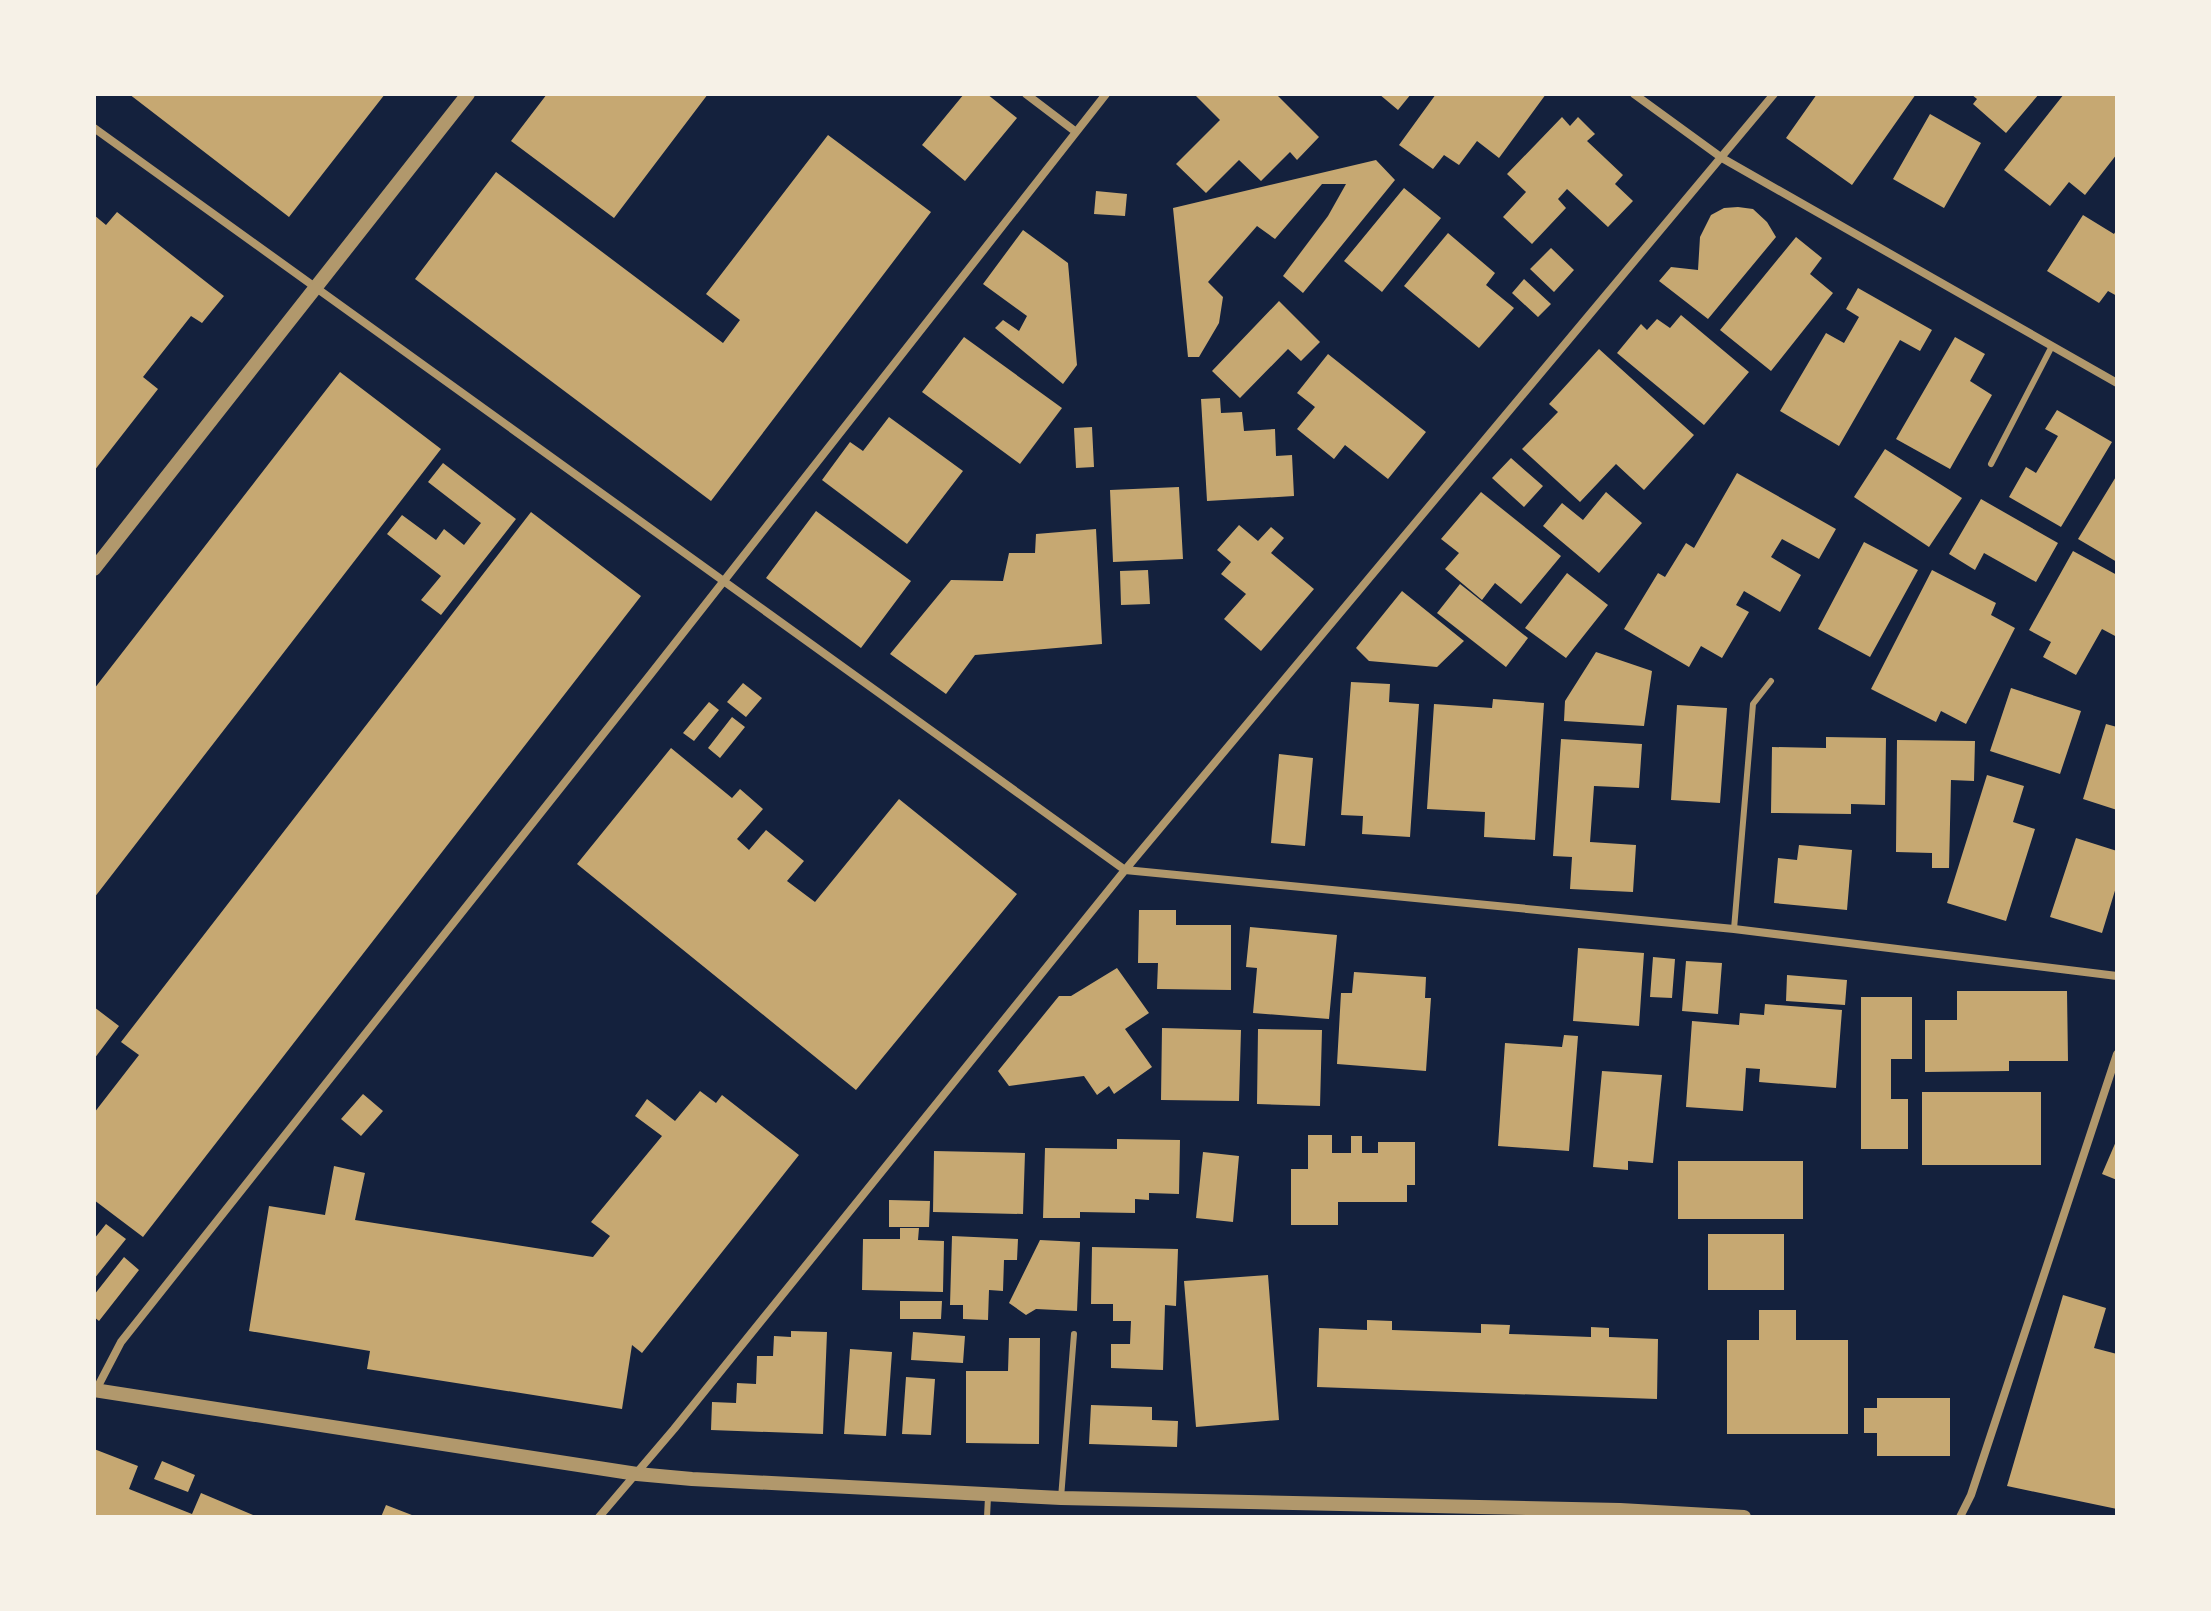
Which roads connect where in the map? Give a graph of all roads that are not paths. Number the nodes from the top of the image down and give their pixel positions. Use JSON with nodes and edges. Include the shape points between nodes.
{"nodes":[{"id":1,"x":468,"y":94,"type":"edge"},
{"id":2,"x":1026,"y":94,"type":"edge"},
{"id":3,"x":1106,"y":94,"type":"edge"},
{"id":4,"x":1634,"y":94,"type":"edge"},
{"id":5,"x":1774,"y":94,"type":"edge"},
{"id":6,"x":94,"y":128,"type":"edge"},
{"id":7,"x":1076,"y":132,"type":"junction"},
{"id":8,"x":1722,"y":158,"type":"junction"},
{"id":9,"x":316,"y":288,"type":"junction"},
{"id":10,"x":2052,"y":346,"type":"junction"},
{"id":11,"x":2117,"y":383,"type":"edge"},
{"id":12,"x":1991,"y":464,"type":"dead end"},
{"id":13,"x":94,"y":569,"type":"edge"},
{"id":14,"x":723,"y":580,"type":"junction"},
{"id":15,"x":1771,"y":681,"type":"dead end"},
{"id":16,"x":1125,"y":870,"type":"junction"},
{"id":17,"x":1734,"y":929,"type":"junction"},
{"id":18,"x":2117,"y":976,"type":"edge"},
{"id":19,"x":2117,"y":1054,"type":"edge"},
{"id":20,"x":1074,"y":1334,"type":"dead end"},
{"id":21,"x":95,"y":1390,"type":"edge"},
{"id":22,"x":637,"y":1474,"type":"junction"},
{"id":23,"x":988,"y":1494,"type":"junction"},
{"id":24,"x":1061,"y":1498,"type":"junction"},
{"id":25,"x":1301,"y":1510,"type":"edge"},
{"id":26,"x":599,"y":1517,"type":"edge"},
{"id":27,"x":987,"y":1517,"type":"edge"},
{"id":28,"x":1744,"y":1517,"type":"edge"},
{"id":29,"x":1960,"y":1517,"type":"edge"}],
"edges":[{"from":1,"to":9,"type":"street"},
{"from":2,"to":7,"type":"street"},
{"from":3,"to":7,"type":"street"},
{"from":4,"to":8,"type":"street"},
{"from":5,"to":8,"type":"street"},
{"from":6,"to":9,"type":"street"},
{"from":7,"to":14,"type":"street"},
{"from":8,"to":10,"type":"street"},
{"from":8,"to":16,"type":"street"},
{"from":9,"to":13,"type":"street"},
{"from":9,"to":14,"type":"street"},
{"from":10,"to":11,"type":"street"},
{"from":10,"to":12,"type":"lane"},
{"from":14,"to":16,"type":"street"},
{"from":14,"to":21,"type":"street","via":[[121,1342]]},
{"from":15,"to":17,"type":"lane","via":[[1753,704]]},
{"from":16,"to":17,"type":"street"},
{"from":16,"to":22,"type":"street"},
{"from":17,"to":18,"type":"street"},
{"from":19,"to":29,"type":"street"},
{"from":20,"to":24,"type":"lane"},
{"from":21,"to":22,"type":"street"},
{"from":22,"to":23,"type":"street"},
{"from":22,"to":26,"type":"street"},
{"from":23,"to":24,"type":"street"},
{"from":23,"to":27,"type":"lane"},
{"from":24,"to":25,"type":"street"},
{"from":25,"to":28,"type":"street","via":[[1620,1510]]}]}
